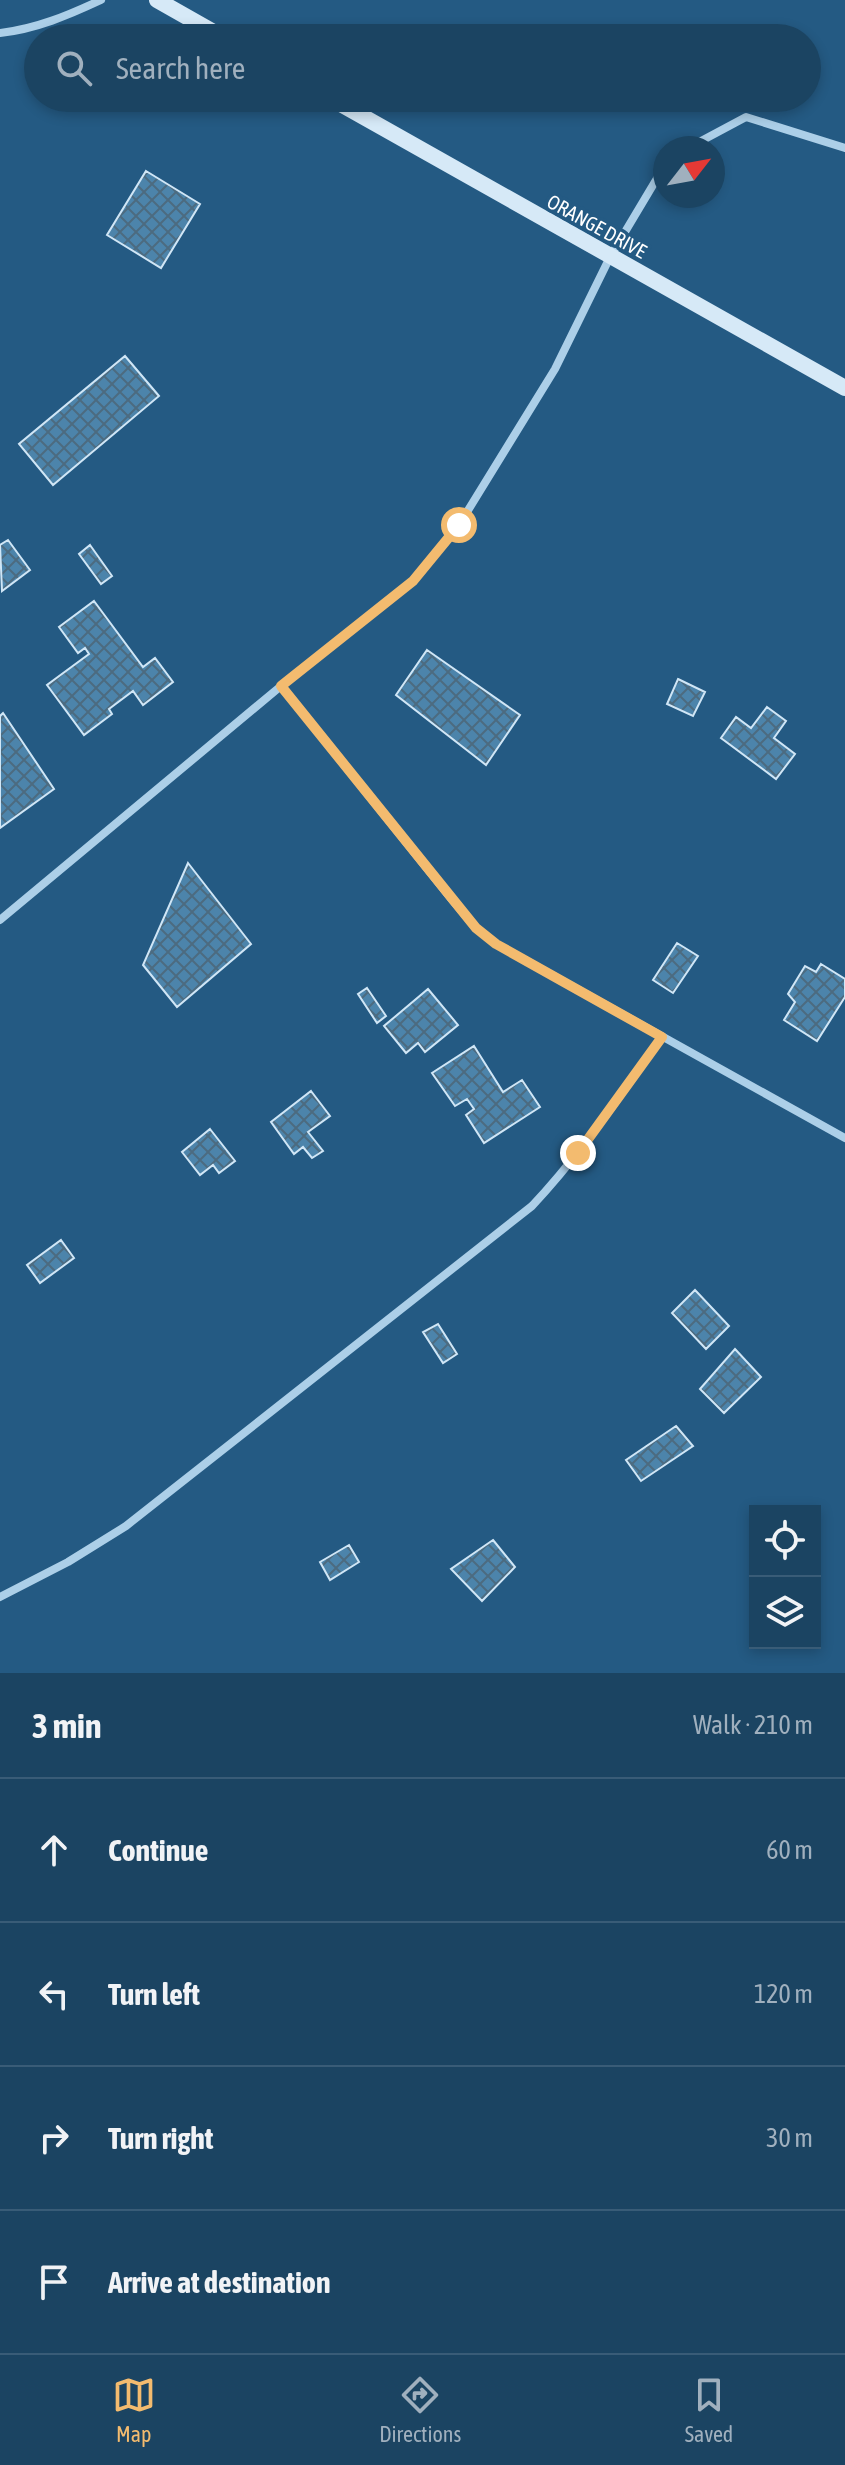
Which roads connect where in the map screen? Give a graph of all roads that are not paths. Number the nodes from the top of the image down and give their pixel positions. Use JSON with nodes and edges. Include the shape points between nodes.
{"nodes":[{"id":1,"x":101,"y":0,"type":"edge"},
{"id":2,"x":157,"y":0,"type":"edge"},
{"id":3,"x":39,"y":24,"type":"edge"},
{"id":4,"x":199,"y":24,"type":"edge"},
{"id":5,"x":24,"y":29,"type":"edge"},
{"id":6,"x":0,"y":33,"type":"edge"},
{"id":7,"x":355,"y":112,"type":"edge"},
{"id":8,"x":710,"y":136,"type":"edge"},
{"id":9,"x":845,"y":148,"type":"edge"},
{"id":10,"x":653,"y":185,"type":"edge"},
{"id":11,"x":610,"y":257,"type":"junction"},
{"id":12,"x":845,"y":388,"type":"edge"},
{"id":13,"x":281,"y":686,"type":"junction"},
{"id":14,"x":0,"y":920,"type":"edge"},
{"id":15,"x":662,"y":1037,"type":"junction"},
{"id":16,"x":845,"y":1138,"type":"edge"},
{"id":17,"x":0,"y":1597,"type":"edge"}],
"edges":[{"from":1,"to":3,"type":"street"},
{"from":2,"to":4,"type":"street"},
{"from":5,"to":6,"type":"street"},
{"from":7,"to":11,"type":"street","name":"ORANGE DRIVE"},
{"from":8,"to":9,"type":"street","via":[[746,117]]},
{"from":10,"to":11,"type":"street"},
{"from":11,"to":12,"type":"street","name":"ORANGE DRIVE"},
{"from":11,"to":13,"type":"street","via":[[555,369],[452,534],[413,581]]},
{"from":13,"to":14,"type":"street"},
{"from":13,"to":15,"type":"street","via":[[476,928]]},
{"from":15,"to":16,"type":"street"},
{"from":15,"to":17,"type":"street","via":[[570,1165],[532,1206],[126,1526]]}]}
